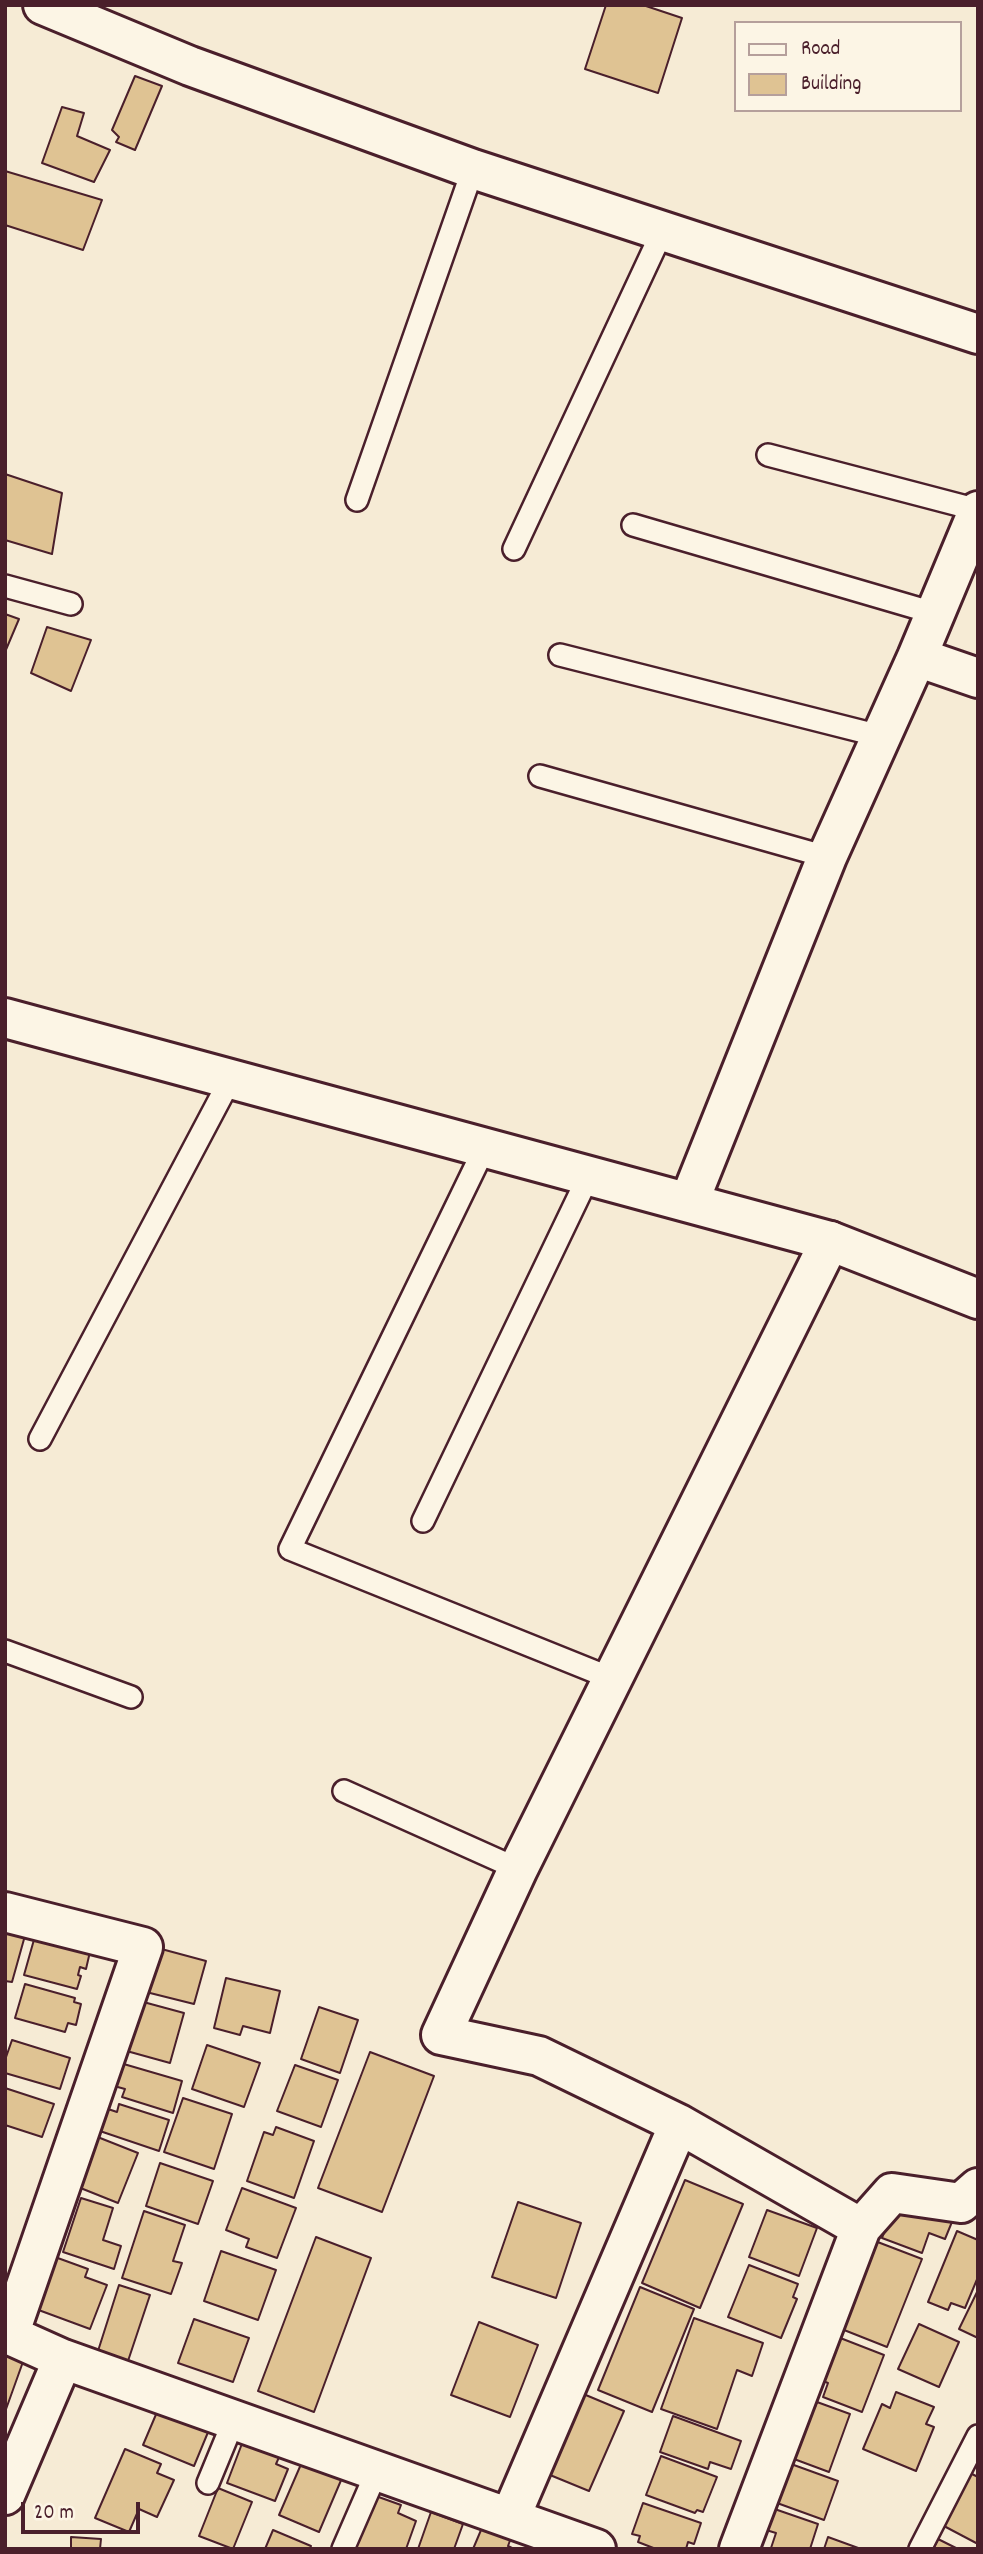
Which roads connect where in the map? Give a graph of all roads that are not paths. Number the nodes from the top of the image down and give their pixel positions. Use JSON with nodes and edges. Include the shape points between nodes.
{"nodes":[{"id":1,"x":43,"y":5,"type":"edge"},
{"id":2,"x":473,"y":169,"type":"junction"},
{"id":3,"x":662,"y":232,"type":"junction"},
{"id":4,"x":978,"y":334,"type":"edge"},
{"id":5,"x":768,"y":455,"type":"dead end"},
{"id":6,"x":357,"y":500,"type":"dead end"},
{"id":7,"x":978,"y":510,"type":"edge"},
{"id":8,"x":634,"y":526,"type":"dead end"},
{"id":9,"x":514,"y":549,"type":"dead end"},
{"id":10,"x":5,"y":586,"type":"edge"},
{"id":11,"x":71,"y":604,"type":"dead end"},
{"id":12,"x":934,"y":613,"type":"junction"},
{"id":13,"x":561,"y":655,"type":"dead end"},
{"id":14,"x":917,"y":657,"type":"junction"},
{"id":15,"x":978,"y":678,"type":"edge"},
{"id":16,"x":880,"y":736,"type":"junction"},
{"id":17,"x":540,"y":776,"type":"dead end"},
{"id":18,"x":827,"y":857,"type":"junction"},
{"id":19,"x":5,"y":1018,"type":"edge"},
{"id":20,"x":231,"y":1078,"type":"junction"},
{"id":21,"x":485,"y":1147,"type":"junction"},
{"id":22,"x":589,"y":1175,"type":"junction"},
{"id":23,"x":689,"y":1202,"type":"junction"},
{"id":24,"x":830,"y":1241,"type":"junction"},
{"id":25,"x":978,"y":1299,"type":"edge"},
{"id":26,"x":40,"y":1439,"type":"dead end"},
{"id":27,"x":423,"y":1521,"type":"dead end"},
{"id":28,"x":5,"y":1651,"type":"edge"},
{"id":29,"x":613,"y":1679,"type":"junction"},
{"id":30,"x":131,"y":1697,"type":"dead end"},
{"id":31,"x":344,"y":1791,"type":"dead end"},
{"id":32,"x":518,"y":1869,"type":"junction"},
{"id":33,"x":5,"y":1912,"type":"edge"},
{"id":34,"x":679,"y":2124,"type":"junction"},
{"id":35,"x":978,"y":2188,"type":"edge"},
{"id":36,"x":861,"y":2228,"type":"junction"},
{"id":37,"x":7,"y":2334,"type":"edge"},
{"id":38,"x":63,"y":2359,"type":"junction"},
{"id":39,"x":234,"y":2420,"type":"junction"},
{"id":40,"x":978,"y":2436,"type":"edge"},
{"id":41,"x":377,"y":2471,"type":"junction"},
{"id":42,"x":208,"y":2483,"type":"dead end"},
{"id":43,"x":5,"y":2495,"type":"edge"},
{"id":44,"x":510,"y":2518,"type":"junction"},
{"id":45,"x":584,"y":2547,"type":"edge"},
{"id":46,"x":343,"y":2549,"type":"edge"},
{"id":47,"x":739,"y":2549,"type":"edge"},
{"id":48,"x":920,"y":2549,"type":"edge"}],
"edges":[{"from":1,"to":2,"type":"street","via":[[190,66]]},
{"from":2,"to":3,"type":"street"},
{"from":2,"to":6,"type":"lane"},
{"from":3,"to":4,"type":"street"},
{"from":3,"to":9,"type":"lane"},
{"from":5,"to":7,"type":"lane"},
{"from":7,"to":12,"type":"street"},
{"from":8,"to":12,"type":"lane"},
{"from":10,"to":11,"type":"lane"},
{"from":12,"to":14,"type":"street"},
{"from":13,"to":16,"type":"lane"},
{"from":14,"to":15,"type":"street"},
{"from":14,"to":16,"type":"street"},
{"from":16,"to":18,"type":"street"},
{"from":17,"to":18,"type":"lane"},
{"from":18,"to":23,"type":"street"},
{"from":19,"to":20,"type":"street"},
{"from":20,"to":21,"type":"street"},
{"from":20,"to":26,"type":"lane"},
{"from":21,"to":22,"type":"street"},
{"from":21,"to":29,"type":"lane","via":[[290,1549]]},
{"from":22,"to":23,"type":"street"},
{"from":22,"to":27,"type":"lane"},
{"from":23,"to":24,"type":"street"},
{"from":24,"to":25,"type":"street"},
{"from":24,"to":29,"type":"street"},
{"from":28,"to":30,"type":"lane"},
{"from":29,"to":32,"type":"street"},
{"from":31,"to":32,"type":"lane"},
{"from":32,"to":34,"type":"street","via":[[441,2035],[539,2056]]},
{"from":33,"to":37,"type":"street","via":[[143,1947]]},
{"from":34,"to":36,"type":"street"},
{"from":34,"to":44,"type":"street"},
{"from":35,"to":36,"type":"street","via":[[961,2203],[892,2193]]},
{"from":36,"to":47,"type":"street"},
{"from":37,"to":38,"type":"street"},
{"from":38,"to":39,"type":"street"},
{"from":38,"to":43,"type":"street"},
{"from":39,"to":41,"type":"street"},
{"from":39,"to":42,"type":"lane"},
{"from":40,"to":48,"type":"lane"},
{"from":41,"to":44,"type":"street"},
{"from":41,"to":46,"type":"lane"},
{"from":44,"to":45,"type":"street"}]}
